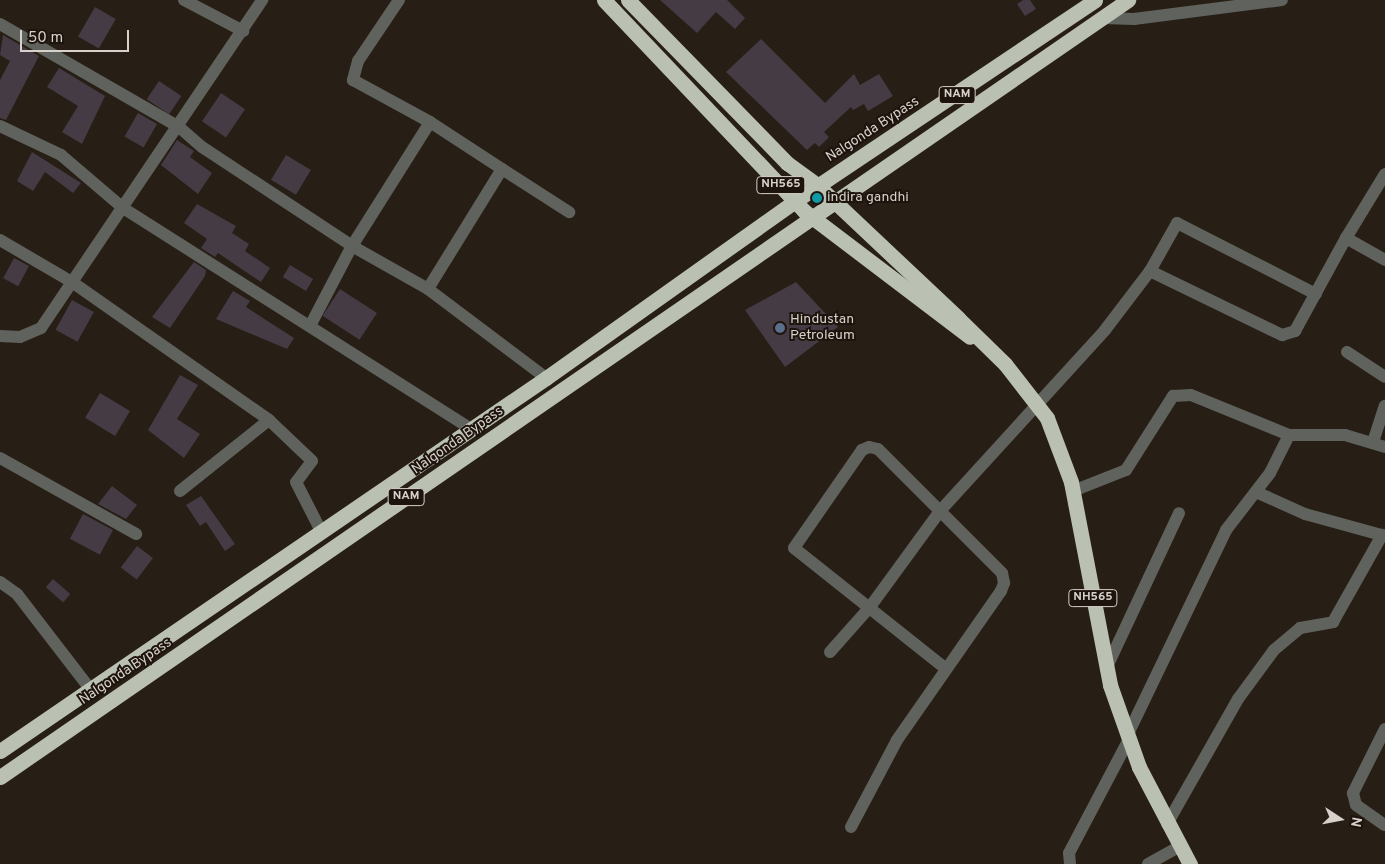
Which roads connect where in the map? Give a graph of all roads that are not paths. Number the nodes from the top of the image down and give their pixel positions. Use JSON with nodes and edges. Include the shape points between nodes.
{"nodes":[{"id":1,"x":184,"y":0,"type":"edge"},
{"id":2,"x":262,"y":0,"type":"edge"},
{"id":3,"x":399,"y":0,"type":"edge"},
{"id":4,"x":604,"y":0,"type":"edge"},
{"id":5,"x":628,"y":0,"type":"edge"},
{"id":6,"x":1094,"y":0,"type":"edge"},
{"id":7,"x":1128,"y":0,"type":"edge"},
{"id":8,"x":1282,"y":0,"type":"edge"},
{"id":9,"x":1102,"y":18,"type":"junction"},
{"id":10,"x":0,"y":24,"type":"edge"},
{"id":11,"x":243,"y":31,"type":"junction"},
{"id":12,"x":430,"y":122,"type":"junction"},
{"id":13,"x":0,"y":126,"type":"edge"},
{"id":14,"x":179,"y":127,"type":"junction"},
{"id":15,"x":502,"y":169,"type":"junction"},
{"id":16,"x":1385,"y":174,"type":"edge"},
{"id":17,"x":818,"y":185,"type":"junction"},
{"id":18,"x":794,"y":201,"type":"junction"},
{"id":19,"x":837,"y":204,"type":"junction"},
{"id":20,"x":122,"y":208,"type":"junction"},
{"id":21,"x":569,"y":212,"type":"dead end"},
{"id":22,"x":814,"y":220,"type":"junction"},
{"id":23,"x":1346,"y":238,"type":"junction"},
{"id":24,"x":0,"y":240,"type":"edge"},
{"id":25,"x":352,"y":246,"type":"junction"},
{"id":26,"x":1385,"y":260,"type":"edge"},
{"id":27,"x":1150,"y":271,"type":"junction"},
{"id":28,"x":72,"y":282,"type":"junction"},
{"id":29,"x":428,"y":288,"type":"junction"},
{"id":30,"x":1316,"y":294,"type":"junction"},
{"id":31,"x":311,"y":324,"type":"junction"},
{"id":32,"x":0,"y":336,"type":"edge"},
{"id":33,"x":982,"y":344,"type":"junction"},
{"id":34,"x":1347,"y":352,"type":"dead end"},
{"id":35,"x":1385,"y":377,"type":"edge"},
{"id":36,"x":546,"y":378,"type":"junction"},
{"id":37,"x":1035,"y":403,"type":"junction"},
{"id":38,"x":1385,"y":406,"type":"edge"},
{"id":39,"x":270,"y":420,"type":"junction"},
{"id":40,"x":470,"y":428,"type":"junction"},
{"id":41,"x":1289,"y":435,"type":"junction"},
{"id":42,"x":1379,"y":445,"type":"edge"},
{"id":43,"x":0,"y":458,"type":"edge"},
{"id":44,"x":180,"y":491,"type":"dead end"},
{"id":45,"x":1073,"y":492,"type":"junction"},
{"id":46,"x":1256,"y":492,"type":"junction"},
{"id":47,"x":940,"y":512,"type":"junction"},
{"id":48,"x":1180,"y":513,"type":"dead end"},
{"id":49,"x":321,"y":532,"type":"junction"},
{"id":50,"x":136,"y":534,"type":"dead end"},
{"id":51,"x":1383,"y":536,"type":"edge"},
{"id":52,"x":0,"y":582,"type":"edge"},
{"id":53,"x":870,"y":607,"type":"junction"},
{"id":54,"x":830,"y":652,"type":"dead end"},
{"id":55,"x":946,"y":669,"type":"junction"},
{"id":56,"x":1106,"y":669,"type":"junction"},
{"id":57,"x":91,"y":690,"type":"junction"},
{"id":58,"x":1385,"y":729,"type":"edge"},
{"id":59,"x":1128,"y":736,"type":"junction"},
{"id":60,"x":3,"y":745,"type":"edge"},
{"id":61,"x":0,"y":777,"type":"edge"},
{"id":62,"x":1167,"y":824,"type":"junction"},
{"id":63,"x":1385,"y":825,"type":"edge"},
{"id":64,"x":852,"y":826,"type":"dead end"},
{"id":65,"x":1180,"y":846,"type":"junction"},
{"id":66,"x":1070,"y":864,"type":"edge"},
{"id":67,"x":1148,"y":864,"type":"edge"},
{"id":68,"x":1190,"y":864,"type":"edge"}],
"edges":[{"from":1,"to":11,"type":"street"},
{"from":2,"to":11,"type":"street"},
{"from":3,"to":12,"type":"street","via":[[358,61],[353,80]]},
{"from":4,"to":18,"type":"highway","number":"NH565"},
{"from":5,"to":17,"type":"highway","number":"NH565","via":[[787,163]]},
{"from":6,"to":17,"type":"highway","name":"Nalgonda Bypass","number":"NAM"},
{"from":7,"to":9,"type":"highway","number":"NAM"},
{"from":8,"to":9,"type":"street","via":[[1134,19]]},
{"from":9,"to":19,"type":"highway","number":"NAM"},
{"from":10,"to":14,"type":"street"},
{"from":11,"to":14,"type":"street"},
{"from":12,"to":15,"type":"street"},
{"from":12,"to":25,"type":"street"},
{"from":13,"to":20,"type":"street","via":[[61,155]]},
{"from":14,"to":20,"type":"street"},
{"from":14,"to":25,"type":"street","via":[[202,147]]},
{"from":15,"to":21,"type":"street"},
{"from":15,"to":29,"type":"street"},
{"from":16,"to":23,"type":"street"},
{"from":17,"to":18,"type":"highway","number":"NAM"},
{"from":17,"to":19,"type":"highway","number":"NH565"},
{"from":18,"to":22,"type":"highway","number":"NH565"},
{"from":18,"to":36,"type":"highway","name":"Nalgonda Bypass","number":"NAM"},
{"from":19,"to":22,"type":"highway","number":"NAM"},
{"from":19,"to":33,"type":"highway","number":"NH565"},
{"from":20,"to":28,"type":"street"},
{"from":20,"to":31,"type":"street"},
{"from":22,"to":33,"type":"highway","number":"NH565","via":[[952,327]]},
{"from":22,"to":61,"type":"highway","name":"Nalgonda Bypass","number":"NAM"},
{"from":23,"to":26,"type":"street"},
{"from":23,"to":30,"type":"street"},
{"from":24,"to":28,"type":"street"},
{"from":25,"to":29,"type":"street"},
{"from":25,"to":31,"type":"street"},
{"from":27,"to":30,"type":"street","via":[[1282,335],[1295,331]]},
{"from":27,"to":30,"type":"street","via":[[1177,224]]},
{"from":27,"to":37,"type":"street","via":[[1105,330]]},
{"from":28,"to":32,"type":"street","via":[[41,328],[20,337]]},
{"from":28,"to":39,"type":"street"},
{"from":29,"to":36,"type":"street"},
{"from":31,"to":40,"type":"street"},
{"from":33,"to":37,"type":"highway","number":"NH565","via":[[1005,364]]},
{"from":34,"to":35,"type":"street"},
{"from":36,"to":40,"type":"highway","name":"Nalgonda Bypass","number":"NAM"},
{"from":37,"to":45,"type":"highway","number":"NH565","via":[[1047,418]]},
{"from":37,"to":47,"type":"street"},
{"from":38,"to":42,"type":"street"},
{"from":39,"to":44,"type":"street"},
{"from":39,"to":49,"type":"street","via":[[312,460],[296,482]]},
{"from":40,"to":49,"type":"highway","name":"Nalgonda Bypass","number":"NAM"},
{"from":41,"to":42,"type":"street","via":[[1345,436]]},
{"from":41,"to":45,"type":"street","via":[[1191,395],[1173,396],[1126,470]]},
{"from":41,"to":46,"type":"street"},
{"from":43,"to":50,"type":"street"},
{"from":45,"to":56,"type":"highway","number":"NH565"},
{"from":46,"to":51,"type":"street","via":[[1304,514]]},
{"from":46,"to":59,"type":"street","via":[[1226,530]]},
{"from":47,"to":53,"type":"street"},
{"from":47,"to":53,"type":"street","via":[[878,449],[862,450],[794,548]]},
{"from":47,"to":55,"type":"street","via":[[1002,573],[1004,583]]},
{"from":48,"to":56,"type":"street"},
{"from":49,"to":57,"type":"highway","name":"Nalgonda Bypass","number":"NAM"},
{"from":51,"to":62,"type":"street","via":[[1333,622],[1300,628],[1274,650],[1238,699]]},
{"from":52,"to":57,"type":"street","via":[[17,594]]},
{"from":53,"to":54,"type":"street"},
{"from":53,"to":55,"type":"street"},
{"from":55,"to":64,"type":"street","via":[[888,754]]},
{"from":56,"to":59,"type":"highway","number":"NH565"},
{"from":57,"to":60,"type":"highway","name":"Nalgonda Bypass","number":"NAM"},
{"from":58,"to":63,"type":"street","via":[[1353,793],[1356,805]]},
{"from":59,"to":62,"type":"highway","number":"NH565"},
{"from":59,"to":66,"type":"street","via":[[1069,853]]},
{"from":62,"to":65,"type":"highway","number":"NH565"},
{"from":65,"to":67,"type":"street"},
{"from":65,"to":68,"type":"highway","number":"NH565"}]}
